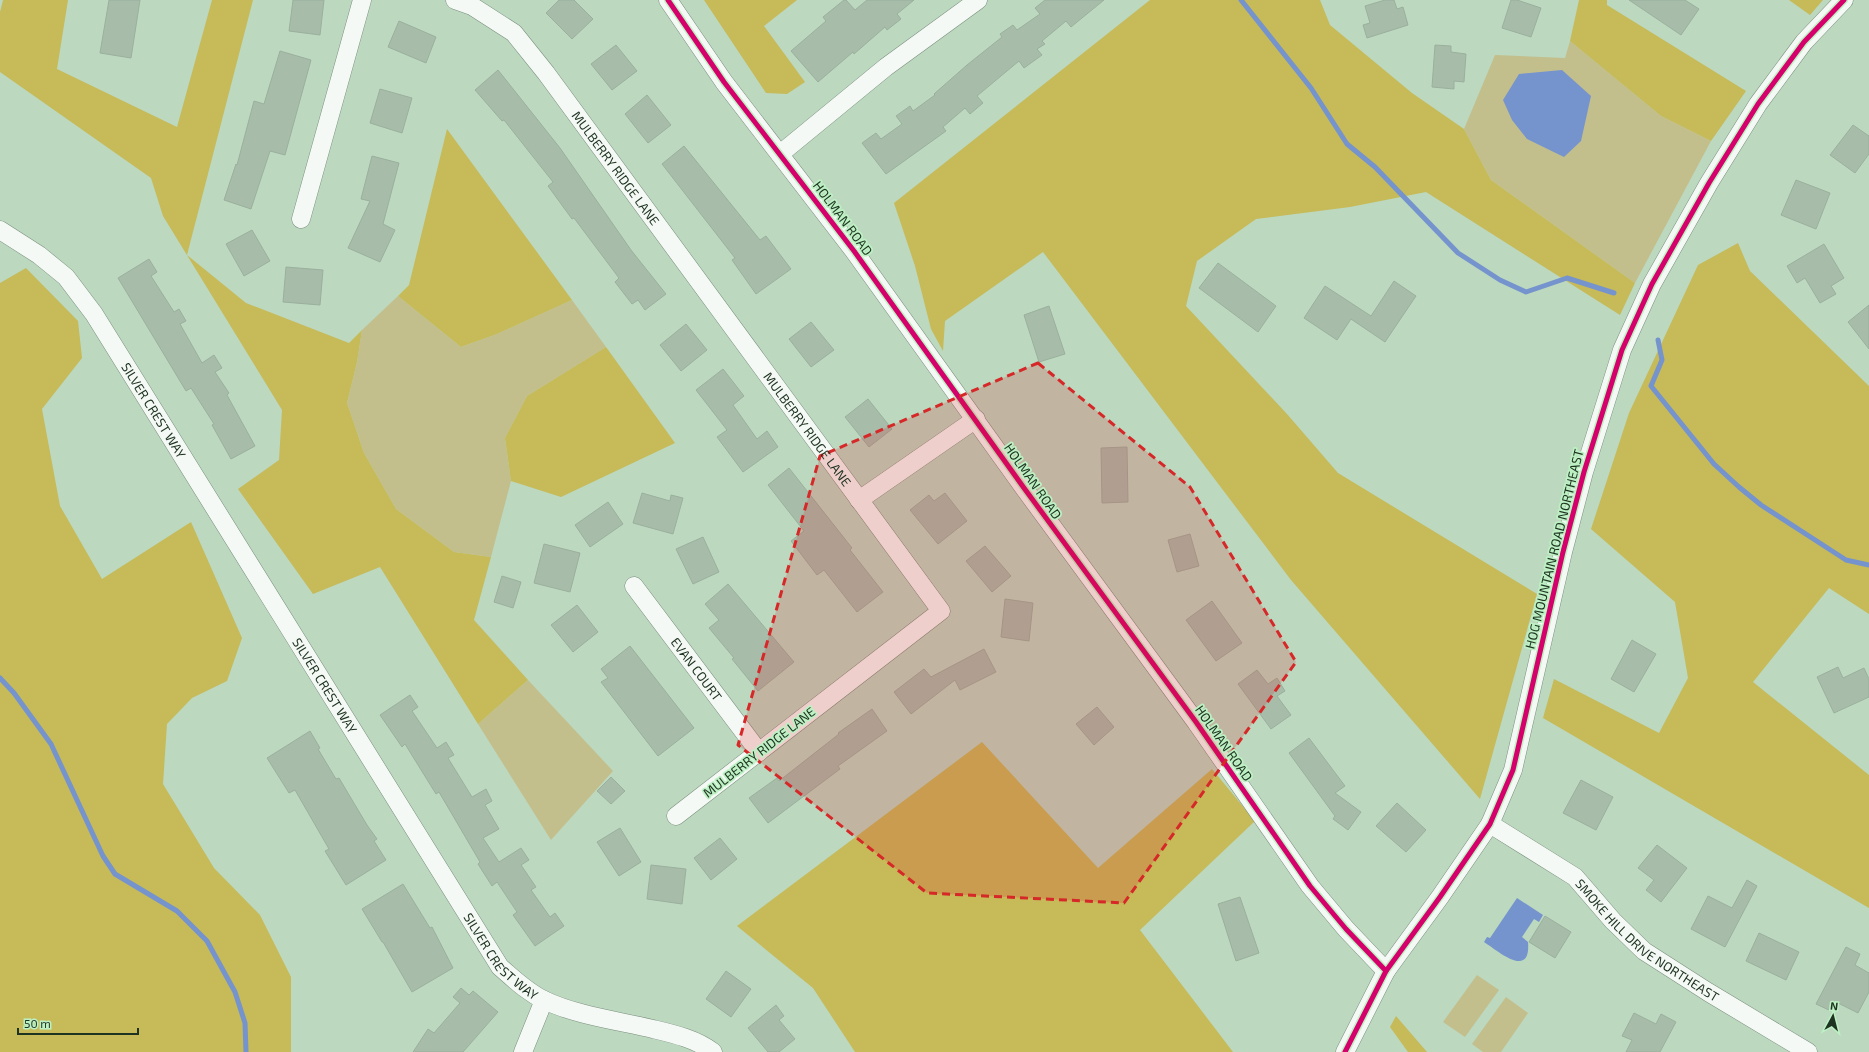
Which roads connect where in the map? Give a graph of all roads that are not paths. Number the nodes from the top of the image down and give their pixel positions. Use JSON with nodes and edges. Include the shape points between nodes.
{"nodes":[{"id":1,"x":362,"y":0,"type":"edge"},
{"id":2,"x":455,"y":0,"type":"edge"},
{"id":3,"x":668,"y":0,"type":"edge"},
{"id":4,"x":978,"y":0,"type":"edge"},
{"id":5,"x":1844,"y":0,"type":"edge"},
{"id":6,"x":780,"y":154,"type":"junction"},
{"id":7,"x":301,"y":219,"type":"dead end"},
{"id":8,"x":0,"y":230,"type":"edge"},
{"id":9,"x":976,"y":419,"type":"junction"},
{"id":10,"x":859,"y":500,"type":"junction"},
{"id":11,"x":634,"y":586,"type":"dead end"},
{"id":12,"x":759,"y":752,"type":"junction"},
{"id":13,"x":676,"y":816,"type":"dead end"},
{"id":14,"x":1490,"y":824,"type":"junction"},
{"id":15,"x":1386,"y":971,"type":"junction"},
{"id":16,"x":544,"y":1000,"type":"junction"},
{"id":17,"x":523,"y":1052,"type":"edge"},
{"id":18,"x":713,"y":1052,"type":"edge"},
{"id":19,"x":1345,"y":1052,"type":"edge"},
{"id":20,"x":1808,"y":1052,"type":"edge"}],
"edges":[{"from":1,"to":7,"type":"street"},
{"from":2,"to":10,"type":"street","name":"MULBERRY RIDGE LANE","via":[[472,6],[514,33],[537,61]]},
{"from":3,"to":6,"type":"street","name":"HOLMAN ROAD","via":[[724,82]]},
{"from":4,"to":6,"type":"street","via":[[886,67]]},
{"from":5,"to":14,"type":"street","name":"HOG MOUNTAIN ROAD NORTHEAST","via":[[1804,42],[1758,104],[1709,183],[1652,284],[1622,350],[1576,501],[1513,770]]},
{"from":6,"to":9,"type":"street","name":"HOLMAN ROAD"},
{"from":8,"to":16,"type":"street","name":"SILVER CREST WAY","via":[[39,255],[66,277],[94,314],[500,967],[523,988]]},
{"from":9,"to":10,"type":"street"},
{"from":9,"to":15,"type":"street","name":"HOLMAN ROAD","via":[[1196,722],[1310,886]]},
{"from":10,"to":12,"type":"street","name":"MULBERRY RIDGE LANE","via":[[941,610]]},
{"from":11,"to":12,"type":"street","name":"EVAN COURT"},
{"from":12,"to":13,"type":"street","name":"MULBERRY RIDGE LANE"},
{"from":14,"to":15,"type":"street","name":"HOG MOUNTAIN ROAD NORTHEAST"},
{"from":14,"to":20,"type":"street","name":"SMOKE HILL DRIVE NORTHEAST","via":[[1575,877],[1613,921],[1644,951]]},
{"from":15,"to":19,"type":"street","name":"HOG MOUNTAIN ROAD NORTHEAST"},
{"from":16,"to":17,"type":"street"},
{"from":16,"to":18,"type":"street","name":"SILVER CREST WAY","via":[[567,1009],[677,1035]]}]}
